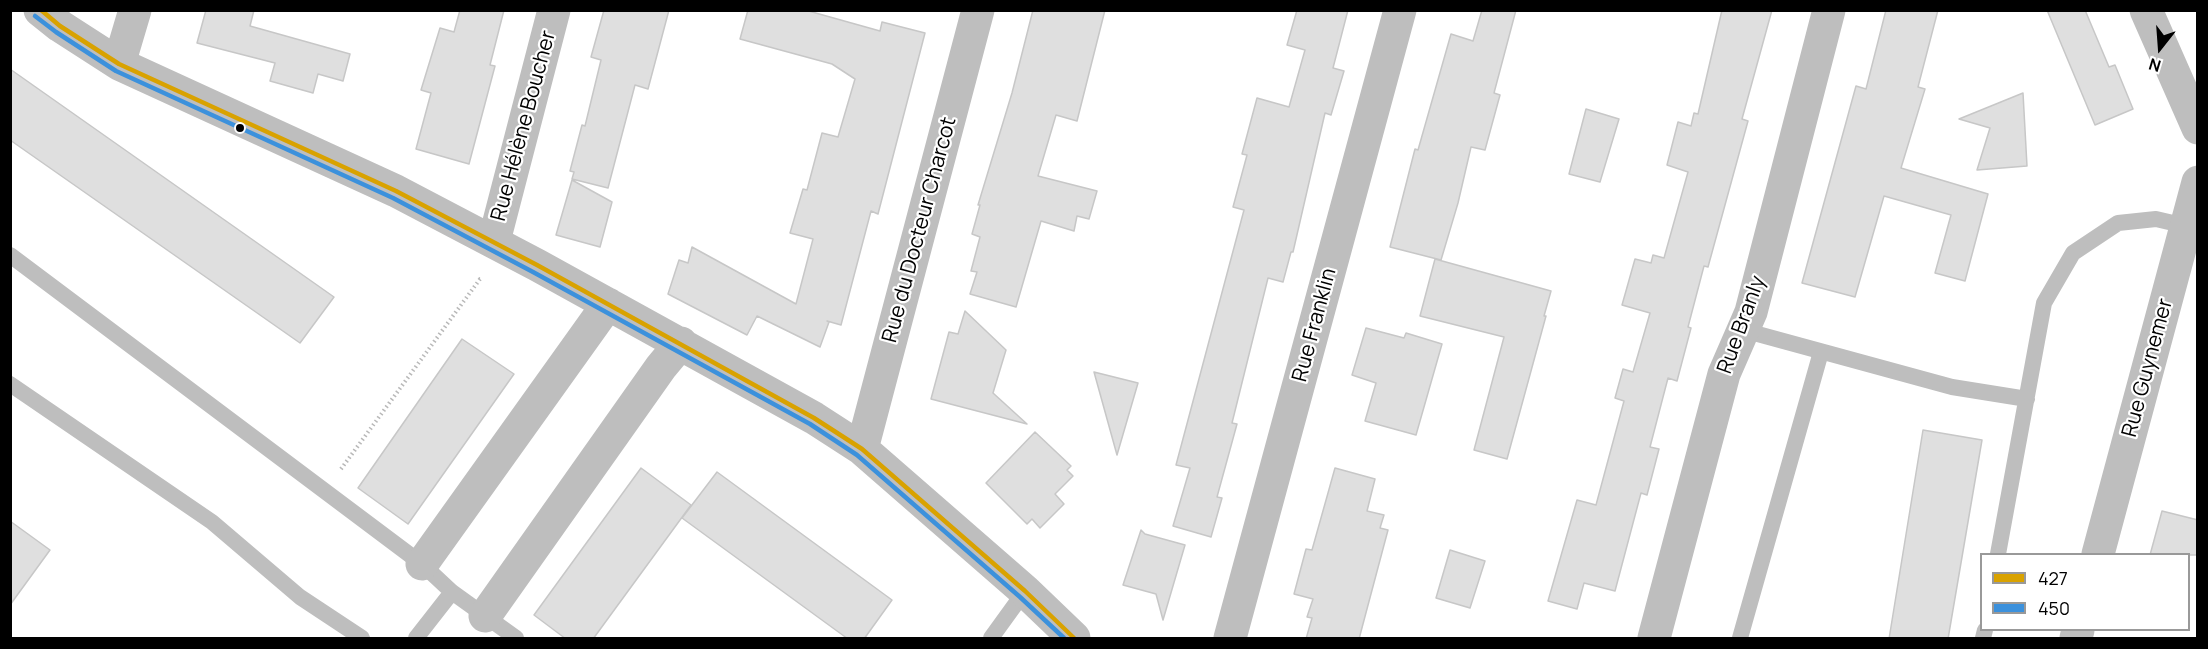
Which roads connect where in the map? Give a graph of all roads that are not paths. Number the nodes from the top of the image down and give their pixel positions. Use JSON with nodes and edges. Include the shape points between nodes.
{"nodes":[{"id":1,"x":40,"y":10,"type":"edge"},
{"id":2,"x":135,"y":10,"type":"edge"},
{"id":3,"x":554,"y":10,"type":"edge"},
{"id":4,"x":978,"y":10,"type":"edge"},
{"id":5,"x":1400,"y":10,"type":"edge"},
{"id":6,"x":1829,"y":10,"type":"edge"},
{"id":7,"x":2146,"y":10,"type":"edge"},
{"id":8,"x":119,"y":64,"type":"junction"},
{"id":9,"x":2198,"y":128,"type":"edge"},
{"id":10,"x":2198,"y":182,"type":"edge"},
{"id":11,"x":2186,"y":226,"type":"junction"},
{"id":12,"x":494,"y":241,"type":"junction"},
{"id":13,"x":10,"y":255,"type":"edge"},
{"id":14,"x":608,"y":304,"type":"junction"},
{"id":15,"x":1743,"y":330,"type":"junction"},
{"id":16,"x":681,"y":343,"type":"junction"},
{"id":17,"x":1821,"y":352,"type":"junction"},
{"id":18,"x":10,"y":384,"type":"edge"},
{"id":19,"x":2027,"y":399,"type":"junction"},
{"id":20,"x":862,"y":449,"type":"junction"},
{"id":21,"x":1998,"y":553,"type":"edge"},
{"id":22,"x":2099,"y":553,"type":"edge"},
{"id":23,"x":422,"y":564,"type":"junction"},
{"id":24,"x":1025,"y":591,"type":"junction"},
{"id":25,"x":452,"y":592,"type":"junction"},
{"id":26,"x":485,"y":616,"type":"junction"},
{"id":27,"x":363,"y":639,"type":"edge"},
{"id":28,"x":416,"y":639,"type":"edge"},
{"id":29,"x":516,"y":639,"type":"edge"},
{"id":30,"x":991,"y":639,"type":"edge"},
{"id":31,"x":1074,"y":639,"type":"edge"},
{"id":32,"x":1230,"y":639,"type":"edge"},
{"id":33,"x":1654,"y":639,"type":"edge"},
{"id":34,"x":1740,"y":639,"type":"edge"}],
"edges":[{"from":1,"to":8,"type":"street"},
{"from":2,"to":8,"type":"street"},
{"from":3,"to":12,"type":"street","name":"Rue Hélène Boucher"},
{"from":4,"to":20,"type":"street","name":"Rue du Docteur Charcot"},
{"from":5,"to":32,"type":"street","name":"Rue Franklin"},
{"from":6,"to":15,"type":"street","name":"Rue Branly","via":[[1751,312]]},
{"from":7,"to":9,"type":"street"},
{"from":8,"to":12,"type":"street","via":[[396,191]]},
{"from":10,"to":11,"type":"street","name":"Rue Guynemer"},
{"from":11,"to":19,"type":"lane","via":[[2156,219],[2118,223],[2073,253],[2044,303]]},
{"from":11,"to":22,"type":"street","name":"Rue Guynemer"},
{"from":12,"to":14,"type":"street"},
{"from":13,"to":23,"type":"lane"},
{"from":14,"to":16,"type":"street"},
{"from":14,"to":23,"type":"street"},
{"from":15,"to":17,"type":"lane"},
{"from":15,"to":33,"type":"street","name":"Rue Branly","via":[[1724,374]]},
{"from":16,"to":20,"type":"street"},
{"from":16,"to":26,"type":"street"},
{"from":17,"to":19,"type":"lane","via":[[1952,387]]},
{"from":17,"to":34,"type":"lane"},
{"from":18,"to":27,"type":"lane","via":[[212,522],[300,597]]},
{"from":19,"to":21,"type":"lane"},
{"from":20,"to":24,"type":"street"},
{"from":23,"to":25,"type":"lane"},
{"from":24,"to":30,"type":"lane"},
{"from":24,"to":31,"type":"street"},
{"from":25,"to":26,"type":"lane"},
{"from":25,"to":28,"type":"lane"},
{"from":26,"to":29,"type":"lane"}]}
